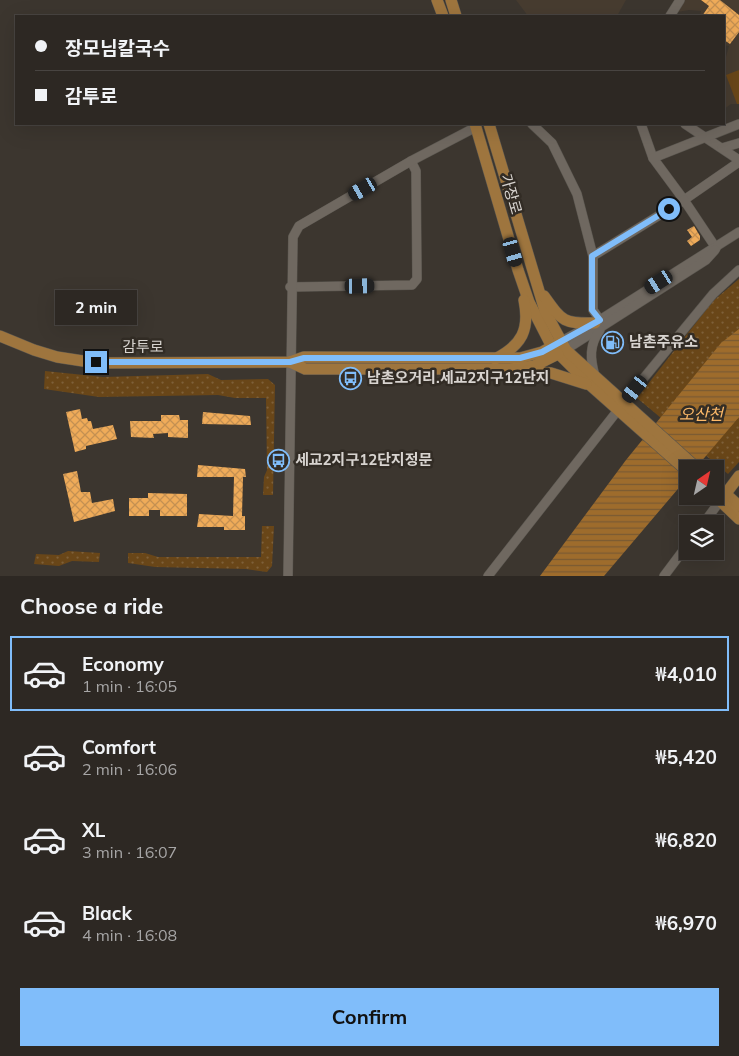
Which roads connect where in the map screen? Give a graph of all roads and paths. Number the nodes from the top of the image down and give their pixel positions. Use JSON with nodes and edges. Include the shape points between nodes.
{"nodes":[{"id":1,"x":437,"y":0,"type":"edge"},
{"id":2,"x":451,"y":0,"type":"edge"},
{"id":3,"x":680,"y":0,"type":"edge"},
{"id":4,"x":443,"y":15,"type":"edge"},
{"id":5,"x":456,"y":15,"type":"edge"},
{"id":6,"x":671,"y":15,"type":"edge"},
{"id":7,"x":739,"y":124,"type":"edge"},
{"id":8,"x":476,"y":125,"type":"edge"},
{"id":9,"x":489,"y":125,"type":"edge"},
{"id":10,"x":533,"y":125,"type":"edge"},
{"id":11,"x":641,"y":125,"type":"edge"},
{"id":12,"x":686,"y":125,"type":"edge"},
{"id":13,"x":705,"y":136,"type":"junction"},
{"id":14,"x":739,"y":143,"type":"edge"},
{"id":15,"x":722,"y":148,"type":"junction"},
{"id":16,"x":653,"y":158,"type":"junction"},
{"id":17,"x":411,"y":161,"type":"junction"},
{"id":18,"x":739,"y":161,"type":"edge"},
{"id":19,"x":684,"y":200,"type":"junction"},
{"id":20,"x":739,"y":232,"type":"edge"},
{"id":21,"x":716,"y":248,"type":"junction"},
{"id":22,"x":592,"y":256,"type":"junction"},
{"id":23,"x":518,"y":270,"type":"junction"},
{"id":24,"x":739,"y":270,"type":"edge"},
{"id":25,"x":535,"y":278,"type":"junction"},
{"id":26,"x":290,"y":287,"type":"junction"},
{"id":27,"x":598,"y":324,"type":"junction"},
{"id":28,"x":0,"y":336,"type":"edge"},
{"id":29,"x":559,"y":348,"type":"junction"},
{"id":30,"x":493,"y":360,"type":"junction"},
{"id":31,"x":290,"y":362,"type":"junction"},
{"id":32,"x":510,"y":369,"type":"junction"},
{"id":33,"x":593,"y":381,"type":"junction"},
{"id":34,"x":624,"y":409,"type":"junction"},
{"id":35,"x":687,"y":460,"type":"edge"},
{"id":36,"x":679,"y":463,"type":"edge"},
{"id":37,"x":739,"y":476,"type":"edge"},
{"id":38,"x":724,"y":489,"type":"edge"},
{"id":39,"x":724,"y":496,"type":"edge"},
{"id":40,"x":724,"y":500,"type":"edge"},
{"id":41,"x":739,"y":506,"type":"edge"},
{"id":42,"x":739,"y":519,"type":"edge"},
{"id":43,"x":679,"y":556,"type":"edge"},
{"id":44,"x":288,"y":576,"type":"edge"},
{"id":45,"x":488,"y":576,"type":"edge"},
{"id":46,"x":664,"y":576,"type":"edge"}],
"edges":[{"from":1,"to":4,"type":"main road"},
{"from":2,"to":5,"type":"main road"},
{"from":3,"to":6,"type":"street"},
{"from":7,"to":13,"type":"street"},
{"from":8,"to":17,"type":"street"},
{"from":8,"to":23,"type":"main road","name":"가장로"},
{"from":9,"to":25,"type":"main road","name":"가장로"},
{"from":10,"to":22,"type":"street","via":[[552,143],[577,194]]},
{"from":11,"to":16,"type":"street"},
{"from":12,"to":13,"type":"street"},
{"from":13,"to":15,"type":"street"},
{"from":13,"to":16,"type":"street"},
{"from":14,"to":15,"type":"street"},
{"from":15,"to":18,"type":"street"},
{"from":16,"to":19,"type":"street"},
{"from":17,"to":26,"type":"street","via":[[299,226],[293,237]]},
{"from":17,"to":26,"type":"street","via":[[416,171],[417,280],[412,285]]},
{"from":18,"to":19,"type":"street"},
{"from":19,"to":21,"type":"street"},
{"from":19,"to":22,"type":"street"},
{"from":20,"to":21,"type":"street"},
{"from":21,"to":27,"type":"street","via":[[706,260]]},
{"from":22,"to":27,"type":"street","via":[[592,310]]},
{"from":23,"to":29,"type":"main road","name":"가장로","via":[[529,302]]},
{"from":23,"to":30,"type":"main road","via":[[526,308],[526,328],[518,342]]},
{"from":24,"to":34,"type":"street","via":[[713,294]]},
{"from":25,"to":27,"type":"main road","via":[[559,318],[573,324]]},
{"from":25,"to":29,"type":"main road","name":"가장로"},
{"from":26,"to":31,"type":"street"},
{"from":27,"to":29,"type":"street"},
{"from":27,"to":33,"type":"street","via":[[592,346]]},
{"from":28,"to":31,"type":"main road","name":"감투로","via":[[57,357],[96,362]]},
{"from":29,"to":30,"type":"main road","name":"감투로","via":[[531,356]]},
{"from":29,"to":32,"type":"main road","name":"감투로","via":[[534,366]]},
{"from":29,"to":33,"type":"main road"},
{"from":30,"to":31,"type":"main road","name":"감투로","via":[[304,358]]},
{"from":31,"to":32,"type":"main road","name":"감투로","via":[[305,368]]},
{"from":31,"to":44,"type":"street"},
{"from":32,"to":33,"type":"main road"},
{"from":33,"to":34,"type":"main road"},
{"from":34,"to":35,"type":"main road"},
{"from":34,"to":36,"type":"main road"},
{"from":34,"to":45,"type":"street"},
{"from":37,"to":38,"type":"main road"},
{"from":39,"to":41,"type":"main road"},
{"from":40,"to":42,"type":"main road"},
{"from":43,"to":46,"type":"street"}]}
